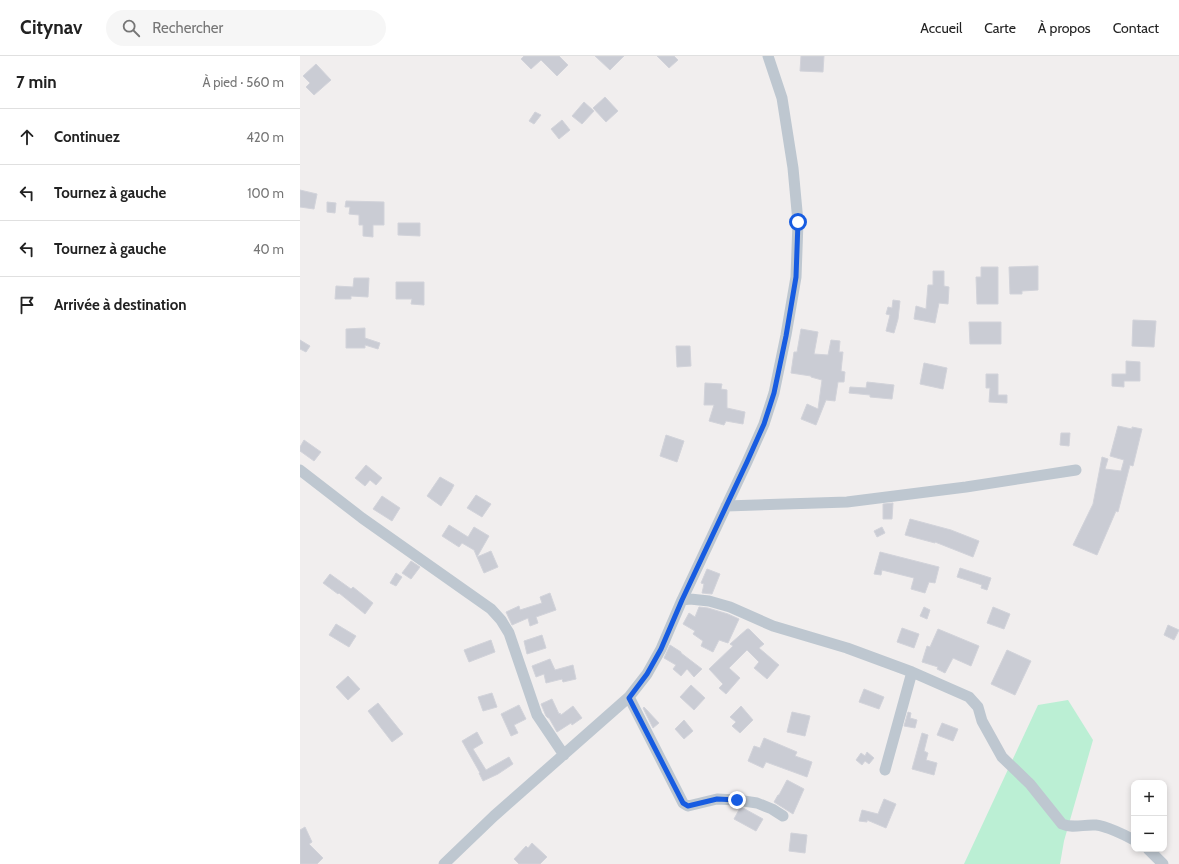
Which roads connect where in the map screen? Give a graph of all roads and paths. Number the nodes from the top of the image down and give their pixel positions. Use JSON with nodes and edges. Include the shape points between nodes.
{"nodes":[{"id":1,"x":768,"y":56,"type":"edge"},
{"id":2,"x":300,"y":470,"type":"edge"},
{"id":3,"x":1076,"y":470,"type":"dead end"},
{"id":4,"x":726,"y":506,"type":"junction"},
{"id":5,"x":682,"y":600,"type":"junction"},
{"id":6,"x":912,"y":672,"type":"junction"},
{"id":7,"x":629,"y":698,"type":"junction"},
{"id":8,"x":564,"y":755,"type":"junction"},
{"id":9,"x":885,"y":770,"type":"dead end"},
{"id":10,"x":783,"y":816,"type":"dead end"},
{"id":11,"x":1131,"y":838,"type":"edge"},
{"id":12,"x":1151,"y":852,"type":"edge"},
{"id":13,"x":444,"y":864,"type":"edge"},
{"id":14,"x":1163,"y":864,"type":"edge"}],
"edges":[{"from":1,"to":4,"type":"street","via":[[782,98],[793,168],[798,222],[796,277],[774,393],[764,424]]},
{"from":2,"to":8,"type":"street","via":[[362,518],[491,609],[509,634],[537,715]]},
{"from":3,"to":4,"type":"street","via":[[847,502]]},
{"from":4,"to":5,"type":"street"},
{"from":5,"to":6,"type":"street","via":[[709,601],[730,607],[773,626],[847,648]]},
{"from":5,"to":7,"type":"street","via":[[661,649]]},
{"from":6,"to":9,"type":"street"},
{"from":6,"to":11,"type":"street","via":[[969,698],[978,707],[982,721],[1002,757],[1030,784],[1062,824],[1069,827],[1098,825]]},
{"from":7,"to":8,"type":"street"},
{"from":7,"to":10,"type":"street","via":[[683,803],[688,806],[717,799],[737,800],[757,803]]},
{"from":8,"to":13,"type":"street"},
{"from":12,"to":14,"type":"street"}]}
